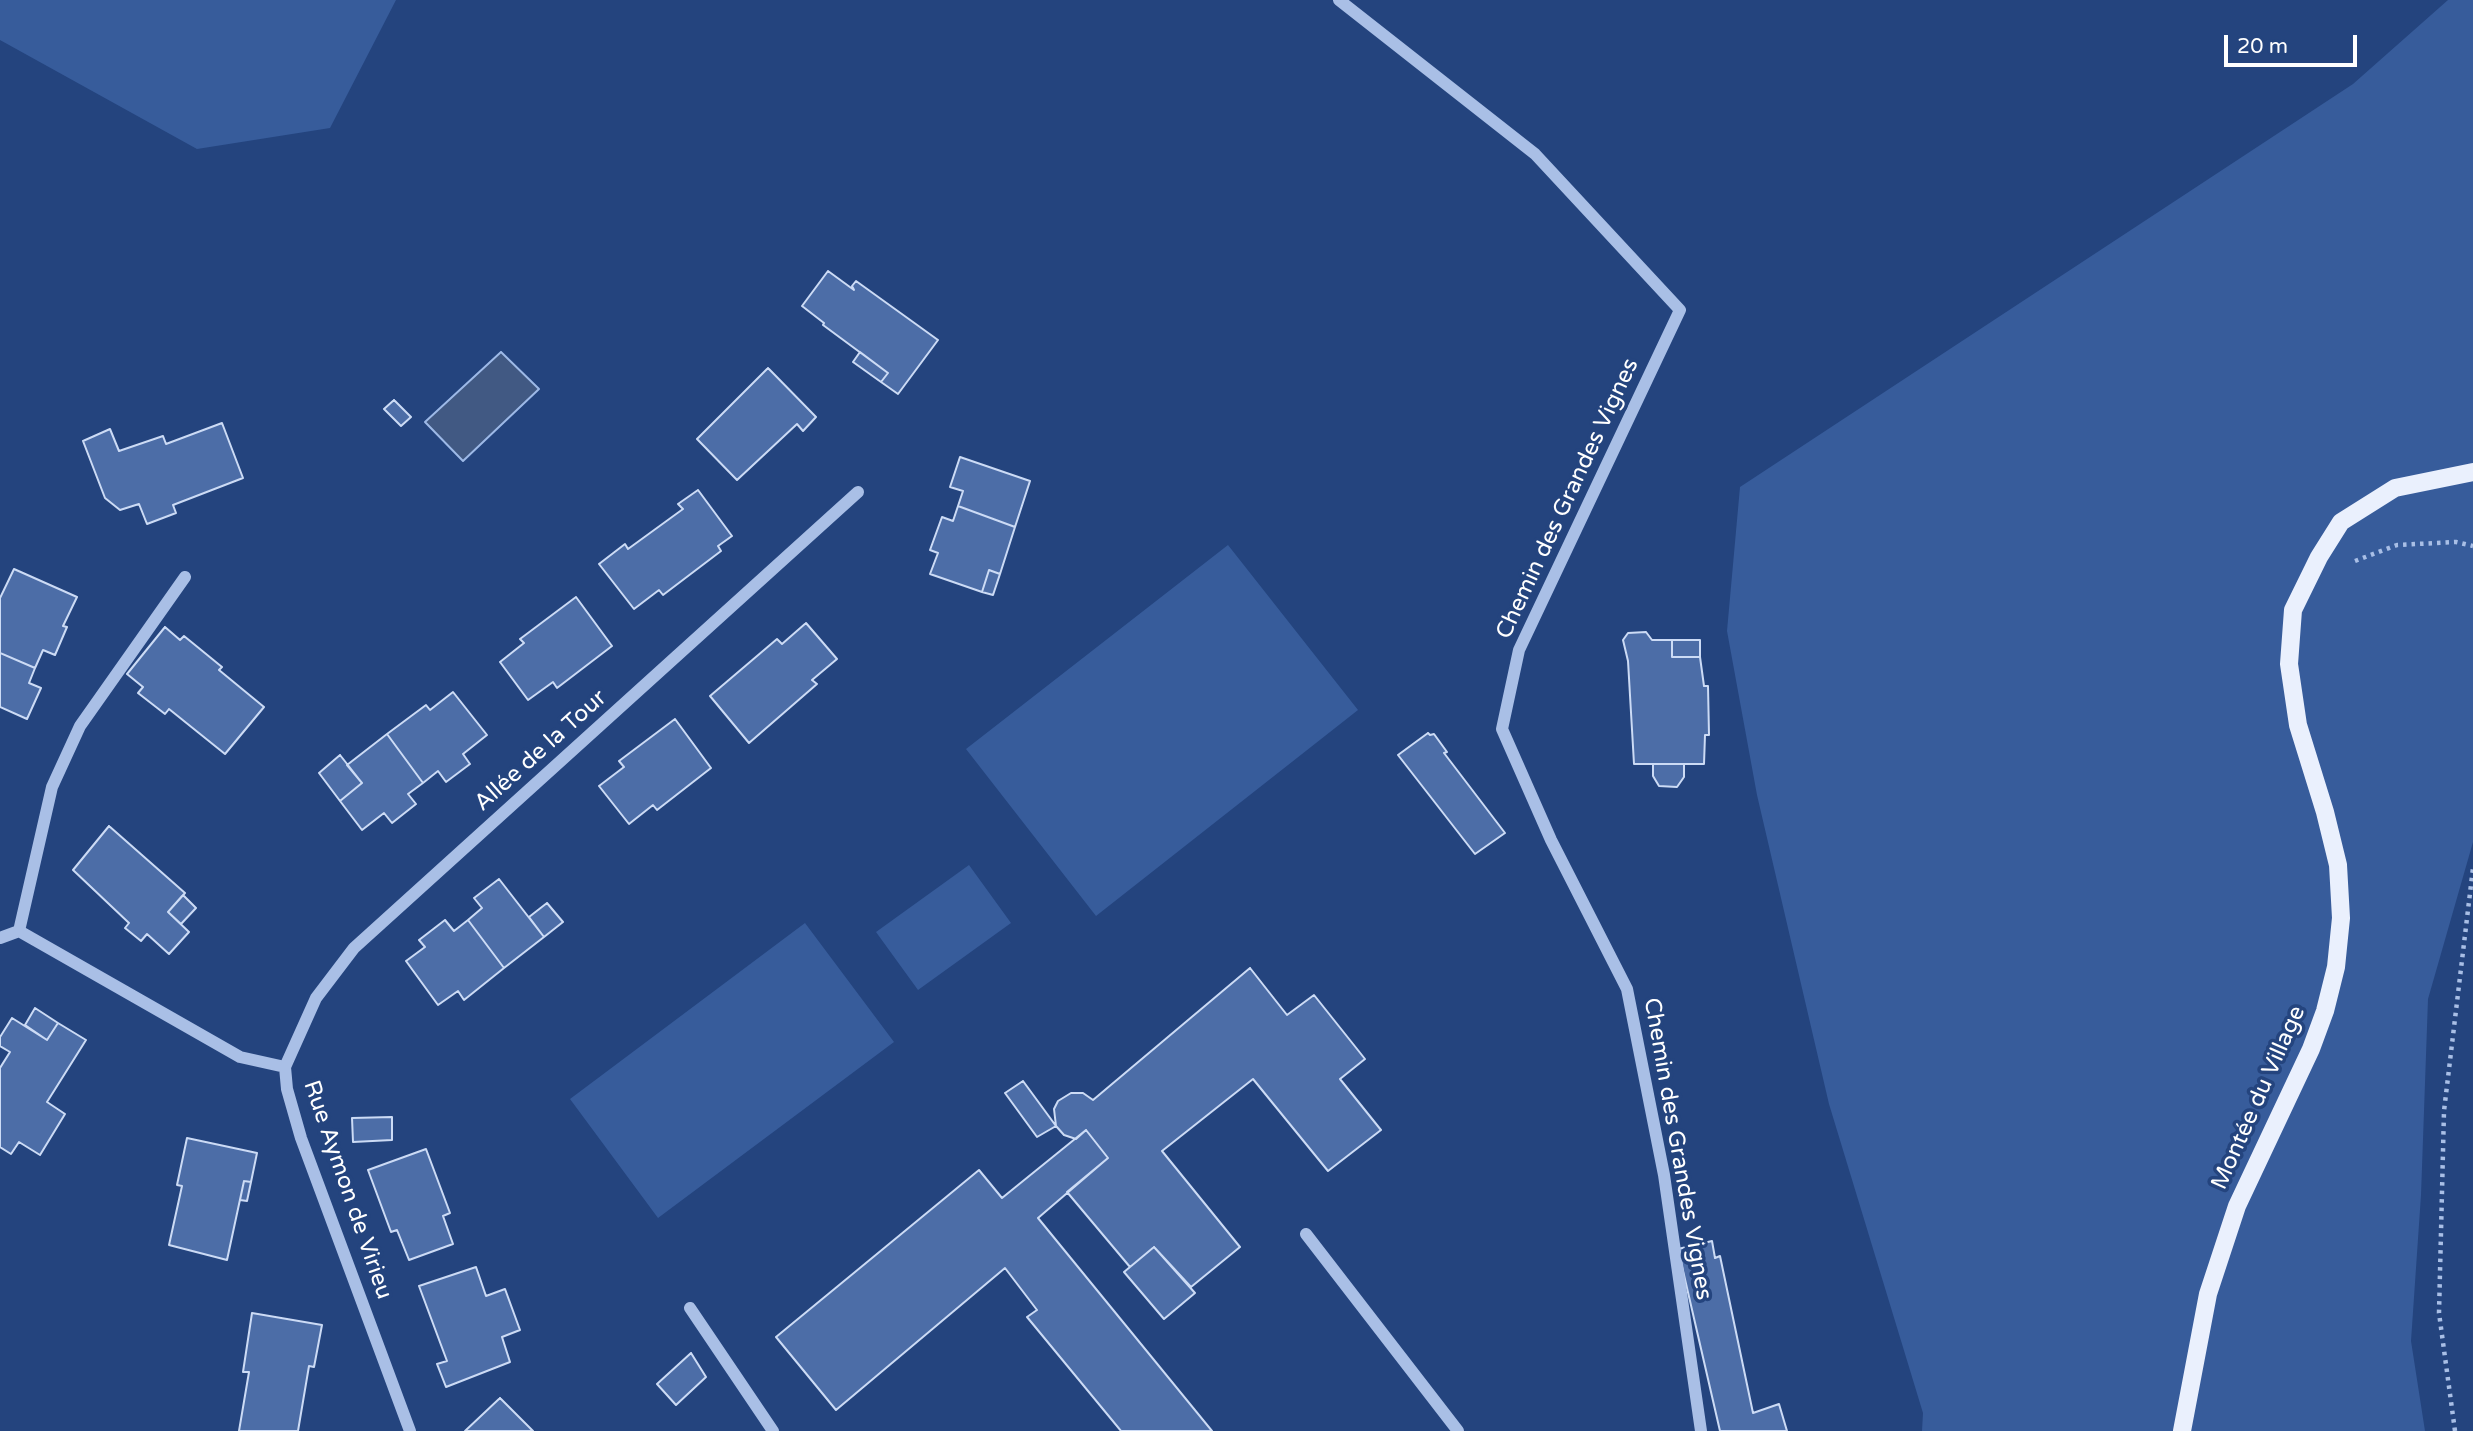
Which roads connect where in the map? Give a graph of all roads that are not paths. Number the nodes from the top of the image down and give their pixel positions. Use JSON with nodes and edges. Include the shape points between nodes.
{"nodes":[{"id":1,"x":1339,"y":0,"type":"edge"},
{"id":2,"x":2473,"y":472,"type":"edge"},
{"id":3,"x":858,"y":492,"type":"dead end"},
{"id":4,"x":185,"y":577,"type":"dead end"},
{"id":5,"x":19,"y":931,"type":"junction"},
{"id":6,"x":0,"y":938,"type":"edge"},
{"id":7,"x":285,"y":1066,"type":"junction"},
{"id":8,"x":1306,"y":1234,"type":"dead end"},
{"id":9,"x":690,"y":1308,"type":"dead end"},
{"id":10,"x":410,"y":1431,"type":"edge"},
{"id":11,"x":773,"y":1431,"type":"edge"},
{"id":12,"x":1458,"y":1431,"type":"edge"},
{"id":13,"x":1701,"y":1431,"type":"edge"},
{"id":14,"x":2182,"y":1431,"type":"edge"}],
"edges":[{"from":1,"to":13,"type":"street","name":"Chemin des Grandes Vignes","via":[[1535,154],[1680,310],[1519,650],[1502,729],[1551,840],[1627,989],[1664,1174]]},
{"from":2,"to":14,"type":"main road","name":"Montée du Village","via":[[2395,488],[2341,522],[2294,611],[2289,664],[2298,724],[2339,865],[2341,918],[2336,967],[2311,1049],[2233,1219],[2208,1294]]},
{"from":3,"to":7,"type":"street","name":"Allée de la Tour","via":[[354,948],[316,998]]},
{"from":4,"to":5,"type":"street","via":[[80,726],[52,787]]},
{"from":5,"to":6,"type":"street"},
{"from":5,"to":7,"type":"street","name":"Rue Aymon de Virieu","via":[[240,1057]]},
{"from":7,"to":10,"type":"street","name":"Rue Aymon de Virieu","via":[[286,1089],[301,1138]]},
{"from":8,"to":12,"type":"street"},
{"from":9,"to":11,"type":"street"}]}
